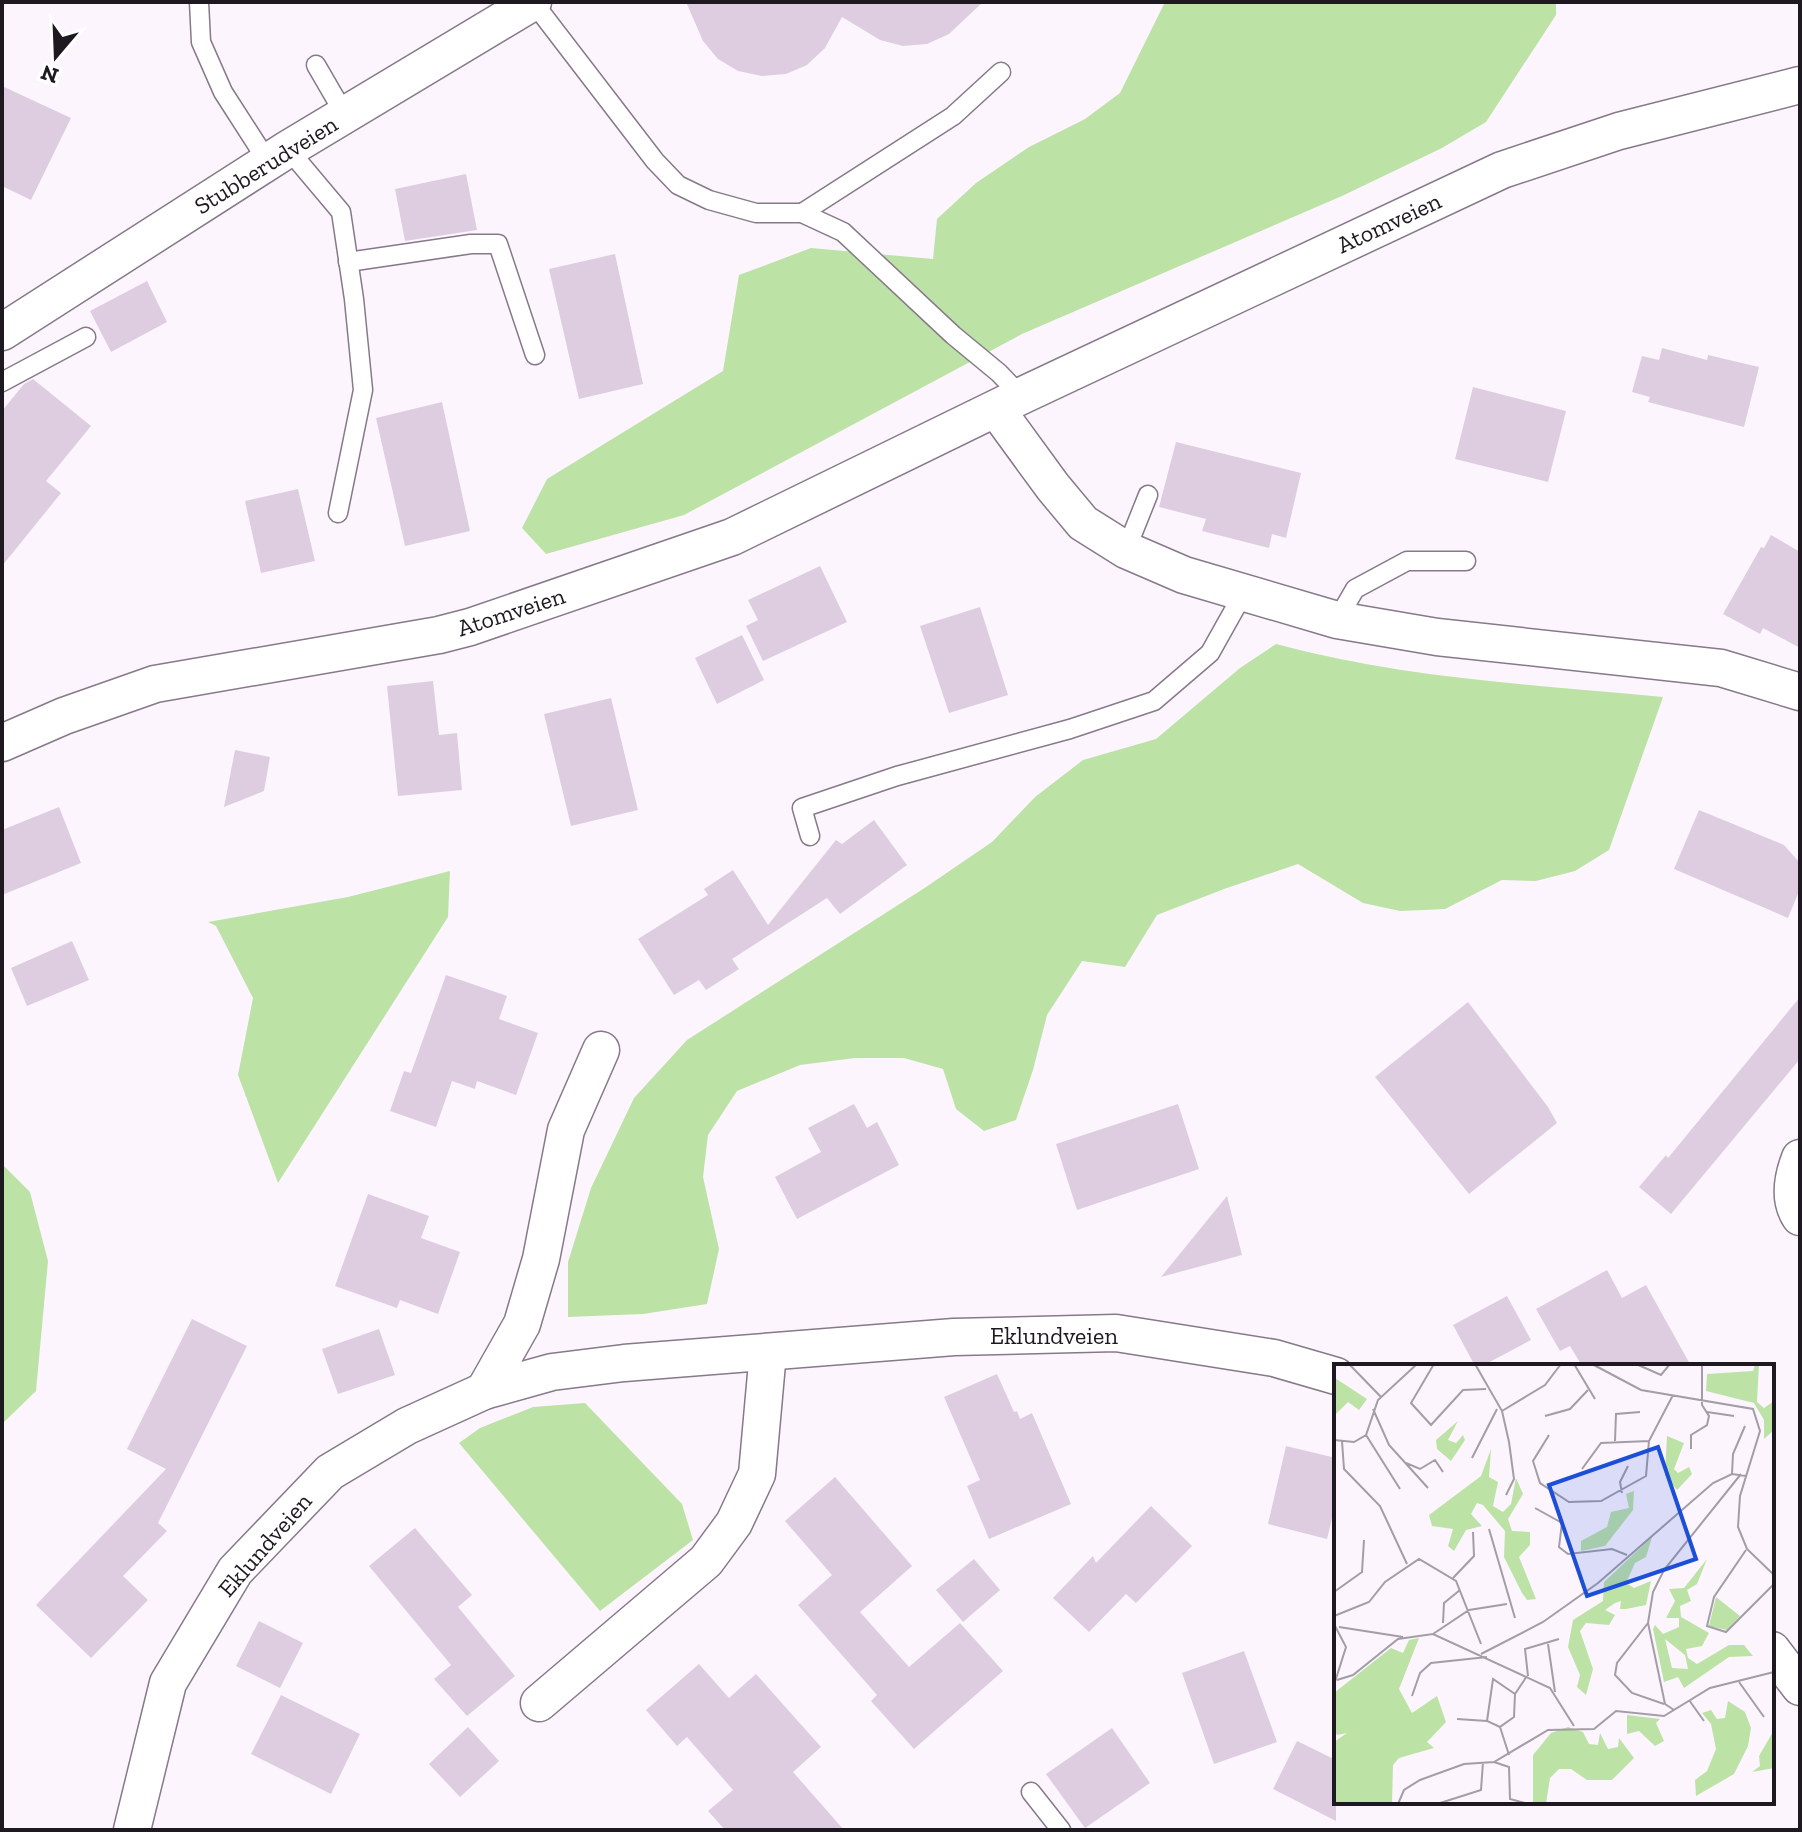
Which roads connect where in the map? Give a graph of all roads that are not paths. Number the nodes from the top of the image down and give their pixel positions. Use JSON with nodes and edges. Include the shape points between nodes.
{"nodes":[{"id":1,"x":199,"y":2,"type":"edge"},
{"id":2,"x":533,"y":2,"type":"edge"},
{"id":3,"x":316,"y":65,"type":"dead end"},
{"id":4,"x":1001,"y":72,"type":"dead end"},
{"id":5,"x":1800,"y":85,"type":"edge"},
{"id":6,"x":345,"y":115,"type":"junction"},
{"id":7,"x":278,"y":156,"type":"junction"},
{"id":8,"x":802,"y":213,"type":"junction"},
{"id":9,"x":348,"y":262,"type":"junction"},
{"id":10,"x":2,"y":332,"type":"edge"},
{"id":11,"x":86,"y":337,"type":"dead end"},
{"id":12,"x":535,"y":355,"type":"dead end"},
{"id":13,"x":2,"y":382,"type":"edge"},
{"id":14,"x":1008,"y":402,"type":"junction"},
{"id":15,"x":1148,"y":495,"type":"dead end"},
{"id":16,"x":338,"y":513,"type":"dead end"},
{"id":17,"x":1126,"y":550,"type":"junction"},
{"id":18,"x":1466,"y":561,"type":"dead end"},
{"id":19,"x":1243,"y":594,"type":"junction"},
{"id":20,"x":1337,"y":620,"type":"junction"},
{"id":21,"x":1800,"y":692,"type":"edge"},
{"id":22,"x":2,"y":743,"type":"edge"},
{"id":23,"x":810,"y":836,"type":"dead end"},
{"id":24,"x":601,"y":1050,"type":"dead end"},
{"id":25,"x":1800,"y":1158,"type":"edge"},
{"id":26,"x":1800,"y":1217,"type":"edge"},
{"id":27,"x":768,"y":1352,"type":"junction"},
{"id":28,"x":1334,"y":1375,"type":"edge"},
{"id":29,"x":484,"y":1391,"type":"junction"},
{"id":30,"x":1774,"y":1653,"type":"edge"},
{"id":31,"x":1800,"y":1687,"type":"edge"},
{"id":32,"x":539,"y":1703,"type":"dead end"},
{"id":33,"x":1031,"y":1792,"type":"dead end"},
{"id":34,"x":132,"y":1830,"type":"edge"},
{"id":35,"x":1061,"y":1830,"type":"edge"}],
"edges":[{"from":1,"to":7,"type":"lane","via":[[201,42],[223,92]]},
{"from":2,"to":6,"type":"street","name":"Stubberudveien"},
{"from":2,"to":8,"type":"lane","via":[[678,185],[756,213]]},
{"from":3,"to":6,"type":"lane"},
{"from":4,"to":8,"type":"lane","via":[[953,116]]},
{"from":5,"to":14,"type":"street","name":"Atomveien","via":[[1619,131],[1502,170]]},
{"from":6,"to":7,"type":"street","name":"Stubberudveien"},
{"from":7,"to":9,"type":"lane","via":[[341,212]]},
{"from":7,"to":10,"type":"street","name":"Stubberudveien"},
{"from":8,"to":14,"type":"lane","via":[[843,232],[999,373]]},
{"from":9,"to":12,"type":"lane","via":[[498,244]]},
{"from":9,"to":16,"type":"lane","via":[[363,390]]},
{"from":11,"to":13,"type":"lane"},
{"from":14,"to":17,"type":"street","via":[[1053,487],[1083,523]]},
{"from":14,"to":22,"type":"street","name":"Atomveien","via":[[732,537],[518,612],[439,635],[155,684]]},
{"from":15,"to":17,"type":"lane"},
{"from":17,"to":19,"type":"street"},
{"from":18,"to":20,"type":"lane","via":[[1407,561],[1355,589]]},
{"from":19,"to":20,"type":"street"},
{"from":19,"to":23,"type":"lane","via":[[1210,653],[1154,701],[802,808]]},
{"from":20,"to":21,"type":"street","via":[[1437,637],[1721,668]]},
{"from":24,"to":29,"type":"street","via":[[566,1130],[541,1259],[522,1324]]},
{"from":25,"to":26,"type":"street","via":[[1792,1178]]},
{"from":27,"to":28,"type":"street","name":"Eklundveien","via":[[954,1337],[1116,1333],[1274,1358]]},
{"from":27,"to":29,"type":"street","name":"Eklundveien","via":[[567,1370]]},
{"from":27,"to":32,"type":"street","via":[[757,1474],[734,1523],[706,1561]]},
{"from":29,"to":34,"type":"street","name":"Eklundveien","via":[[407,1426],[330,1472],[235,1571],[168,1683]]},
{"from":30,"to":31,"type":"street"},
{"from":33,"to":35,"type":"lane"}]}
